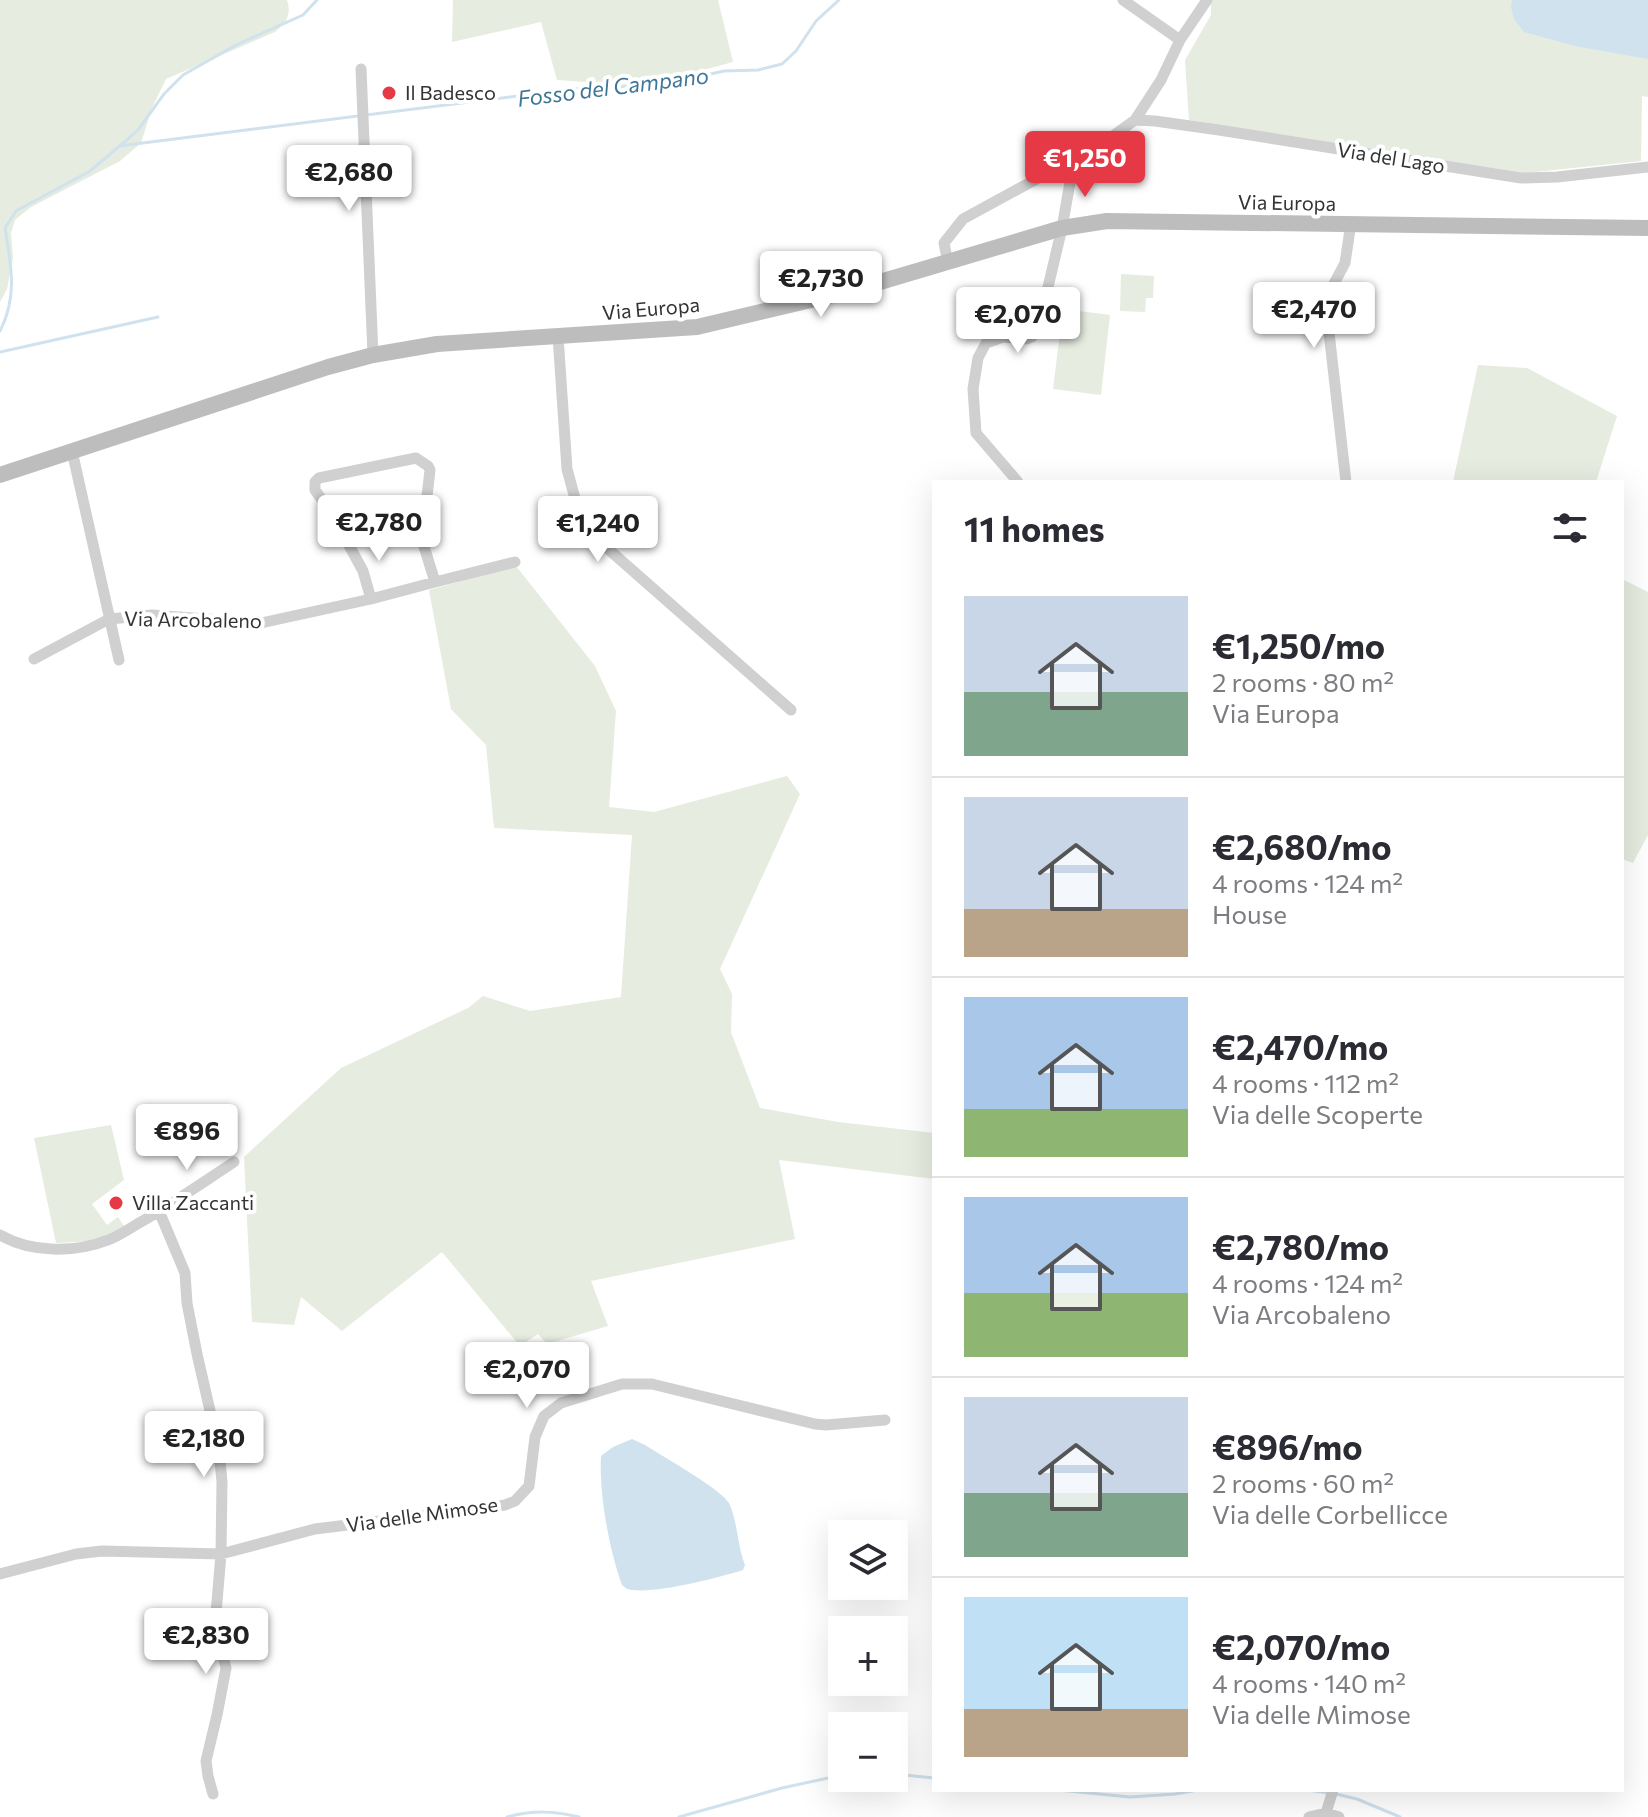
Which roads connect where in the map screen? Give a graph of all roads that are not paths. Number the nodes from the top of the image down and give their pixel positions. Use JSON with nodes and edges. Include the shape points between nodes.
{"nodes":[{"id":1,"x":1123,"y":0,"type":"edge"},
{"id":2,"x":1207,"y":0,"type":"edge"},
{"id":3,"x":1180,"y":40,"type":"junction"},
{"id":4,"x":361,"y":69,"type":"dead end"},
{"id":5,"x":1135,"y":120,"type":"junction"},
{"id":6,"x":1073,"y":165,"type":"junction"},
{"id":7,"x":1648,"y":167,"type":"edge"},
{"id":8,"x":1351,"y":223,"type":"junction"},
{"id":9,"x":1062,"y":228,"type":"junction"},
{"id":10,"x":1648,"y":228,"type":"edge"},
{"id":11,"x":948,"y":263,"type":"junction"},
{"id":12,"x":558,"y":336,"type":"junction"},
{"id":13,"x":373,"y":355,"type":"junction"},
{"id":14,"x":72,"y":451,"type":"junction"},
{"id":15,"x":0,"y":475,"type":"edge"},
{"id":16,"x":1016,"y":480,"type":"edge"},
{"id":17,"x":1346,"y":480,"type":"edge"},
{"id":18,"x":515,"y":562,"type":"dead end"},
{"id":19,"x":435,"y":582,"type":"junction"},
{"id":20,"x":371,"y":599,"type":"junction"},
{"id":21,"x":109,"y":619,"type":"junction"},
{"id":22,"x":34,"y":659,"type":"dead end"},
{"id":23,"x":119,"y":660,"type":"dead end"},
{"id":24,"x":791,"y":710,"type":"dead end"},
{"id":25,"x":234,"y":1162,"type":"dead end"},
{"id":26,"x":159,"y":1211,"type":"junction"},
{"id":27,"x":0,"y":1235,"type":"edge"},
{"id":28,"x":885,"y":1420,"type":"dead end"},
{"id":29,"x":221,"y":1554,"type":"junction"},
{"id":30,"x":0,"y":1574,"type":"edge"},
{"id":31,"x":1332,"y":1792,"type":"edge"},
{"id":32,"x":213,"y":1794,"type":"dead end"},
{"id":33,"x":1328,"y":1808,"type":"junction"},
{"id":34,"x":1309,"y":1817,"type":"edge"},
{"id":35,"x":1339,"y":1817,"type":"edge"}],
"edges":[{"from":1,"to":3,"type":"street"},
{"from":2,"to":3,"type":"street"},
{"from":3,"to":5,"type":"street"},
{"from":4,"to":13,"type":"street"},
{"from":5,"to":6,"type":"street"},
{"from":5,"to":7,"type":"street","name":"Via del Lago","via":[[1521,178]]},
{"from":6,"to":9,"type":"street"},
{"from":6,"to":11,"type":"street","via":[[963,219],[944,243]]},
{"from":8,"to":9,"type":"main road","name":"Via Europa","via":[[1107,221]]},
{"from":8,"to":10,"type":"main road","name":"Via Europa"},
{"from":8,"to":17,"type":"street","via":[[1345,263],[1326,306]]},
{"from":9,"to":11,"type":"main road","name":"Via Europa"},
{"from":9,"to":16,"type":"street","via":[[1032,337],[994,339],[978,358],[973,389],[976,433]]},
{"from":11,"to":12,"type":"main road","name":"Via Europa","via":[[708,325]]},
{"from":12,"to":13,"type":"main road","name":"Via Europa","via":[[437,344]]},
{"from":12,"to":24,"type":"street","via":[[567,469],[590,533]]},
{"from":13,"to":14,"type":"main road","name":"Via Europa"},
{"from":14,"to":15,"type":"main road","name":"Via Europa"},
{"from":14,"to":21,"type":"street","name":"Via Arcobaleno"},
{"from":18,"to":19,"type":"street","name":"Via Arcobaleno"},
{"from":19,"to":20,"type":"street","name":"Via Arcobaleno"},
{"from":19,"to":20,"type":"street","via":[[422,540],[428,466],[409,458],[319,478],[315,490],[363,571]]},
{"from":20,"to":21,"type":"street","name":"Via Arcobaleno","via":[[261,623],[152,615]]},
{"from":21,"to":22,"type":"street","name":"Via Arcobaleno"},
{"from":21,"to":23,"type":"street","name":"Via Arcobaleno"},
{"from":25,"to":26,"type":"street"},
{"from":26,"to":27,"type":"street","via":[[108,1240],[80,1247],[35,1248]]},
{"from":26,"to":29,"type":"street","via":[[185,1273],[219,1450]]},
{"from":28,"to":29,"type":"street","name":"Via delle Mimose","via":[[815,1424],[630,1382],[561,1403],[544,1416],[535,1437],[529,1486],[515,1501],[315,1529]]},
{"from":29,"to":30,"type":"street","via":[[102,1551]]},
{"from":29,"to":32,"type":"street","via":[[215,1625],[226,1668],[206,1761]]},
{"from":31,"to":33,"type":"street"},
{"from":33,"to":34,"type":"street"},
{"from":33,"to":35,"type":"street"}]}
